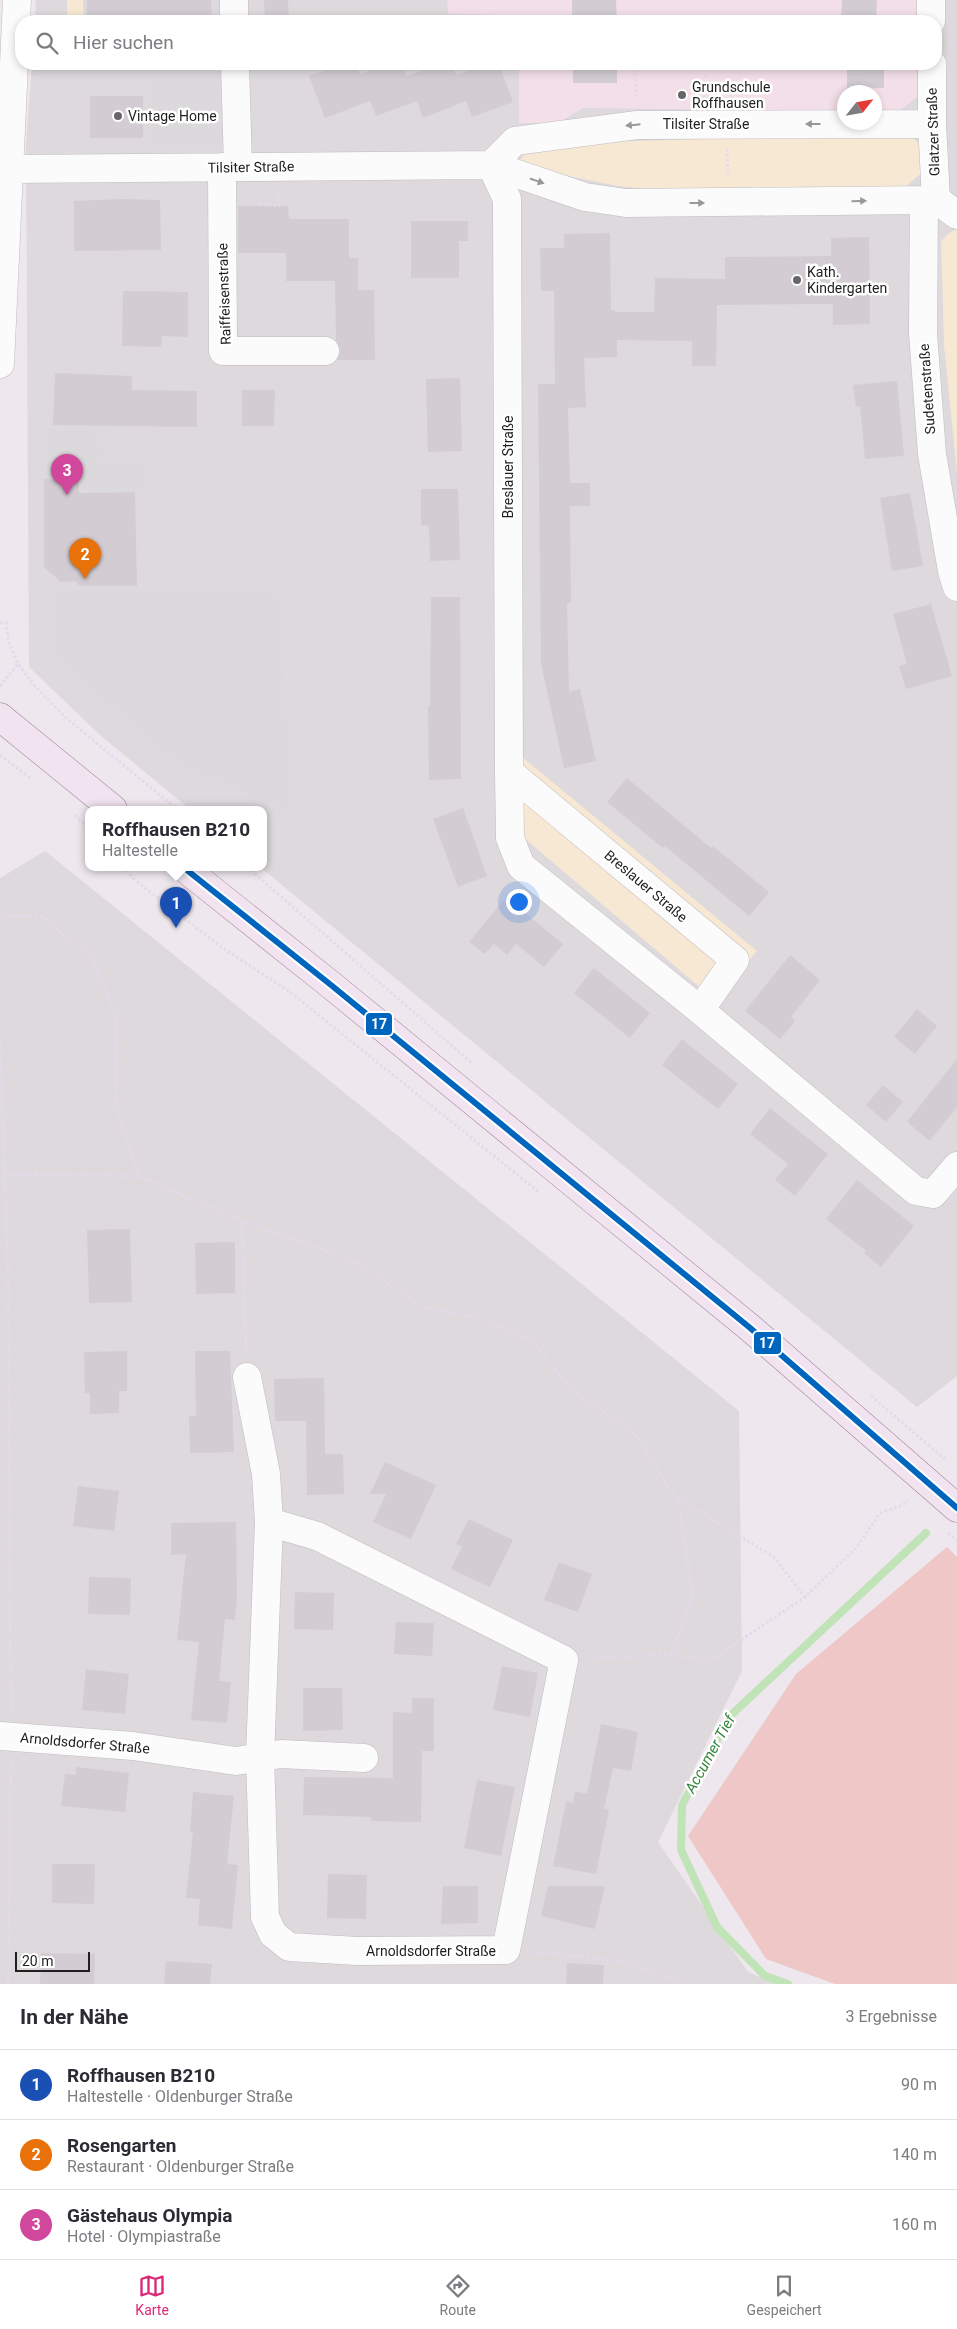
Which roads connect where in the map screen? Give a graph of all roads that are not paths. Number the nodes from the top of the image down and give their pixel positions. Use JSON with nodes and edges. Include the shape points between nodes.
{"nodes":[{"id":1,"x":17,"y":0,"type":"edge"},
{"id":2,"x":234,"y":0,"type":"edge"},
{"id":3,"x":931,"y":0,"type":"edge"},
{"id":4,"x":16,"y":15,"type":"edge"},
{"id":5,"x":234,"y":15,"type":"edge"},
{"id":6,"x":931,"y":15,"type":"edge"},
{"id":7,"x":15,"y":48,"type":"edge"},
{"id":8,"x":235,"y":70,"type":"edge"},
{"id":9,"x":932,"y":70,"type":"edge"},
{"id":10,"x":932,"y":124,"type":"junction"},
{"id":11,"x":491,"y":165,"type":"junction"},
{"id":12,"x":230,"y":167,"type":"junction"},
{"id":13,"x":10,"y":169,"type":"junction"},
{"id":14,"x":939,"y":205,"type":"edge"},
{"id":15,"x":325,"y":351,"type":"dead end"},
{"id":16,"x":0,"y":364,"type":"edge"},
{"id":17,"x":957,"y":588,"type":"edge"},
{"id":18,"x":0,"y":717,"type":"edge"},
{"id":19,"x":509,"y":772,"type":"junction"},
{"id":20,"x":109,"y":806,"type":"edge"},
{"id":21,"x":188,"y":871,"type":"edge"},
{"id":22,"x":700,"y":1010,"type":"junction"},
{"id":23,"x":957,"y":1166,"type":"edge"},
{"id":24,"x":247,"y":1377,"type":"road end"},
{"id":25,"x":950,"y":1518,"type":"edge"},
{"id":26,"x":269,"y":1522,"type":"junction"},
{"id":27,"x":6,"y":1736,"type":"edge"},
{"id":28,"x":260,"y":1757,"type":"junction"},
{"id":29,"x":364,"y":1758,"type":"dead end"}],
"edges":[{"from":1,"to":4,"type":"street"},
{"from":2,"to":5,"type":"street"},
{"from":3,"to":6,"type":"street"},
{"from":7,"to":13,"type":"street"},
{"from":8,"to":12,"type":"street"},
{"from":9,"to":10,"type":"street","name":"Glatzer Straße"},
{"from":10,"to":11,"type":"street","name":"Tilsiter Straße","one_way":true,"via":[[637,124],[515,141]]},
{"from":10,"to":14,"type":"street","name":"Glatzer Straße"},
{"from":11,"to":12,"type":"street","name":"Tilsiter Straße"},
{"from":11,"to":14,"type":"street","name":"Tilsiter Straße","one_way":true,"via":[[586,198],[626,203]]},
{"from":11,"to":19,"type":"street","name":"Breslauer Straße","via":[[507,200]]},
{"from":12,"to":13,"type":"street","name":"Tilsiter Straße"},
{"from":12,"to":15,"type":"street","name":"Raiffeisenstraße","via":[[223,351]]},
{"from":13,"to":16,"type":"street"},
{"from":14,"to":17,"type":"street","name":"Sudetenstraße","via":[[923,334],[932,454]]},
{"from":18,"to":20,"type":"main road"},
{"from":19,"to":22,"type":"street","name":"Breslauer Straße","via":[[510,838],[521,866]]},
{"from":19,"to":22,"type":"street","name":"Breslauer Straße","via":[[735,960]]},
{"from":21,"to":25,"type":"main road","via":[[749,1327]]},
{"from":22,"to":23,"type":"street","name":"Breslauer Straße","via":[[916,1191],[933,1194]]},
{"from":24,"to":26,"type":"street","name":"Arnoldsdorfer Straße","via":[[266,1474]]},
{"from":26,"to":28,"type":"street","name":"Arnoldsdorfer Straße"},
{"from":26,"to":28,"type":"street","name":"Arnoldsdorfer Straße","via":[[317,1536],[564,1660],[506,1950],[357,1951],[289,1947],[273,1934],[265,1917]]},
{"from":27,"to":28,"type":"street","name":"Arnoldsdorfer Straße","via":[[133,1746],[236,1762]]},
{"from":28,"to":29,"type":"street","name":"Arnoldsdorfer Straße","via":[[281,1754]]}]}
